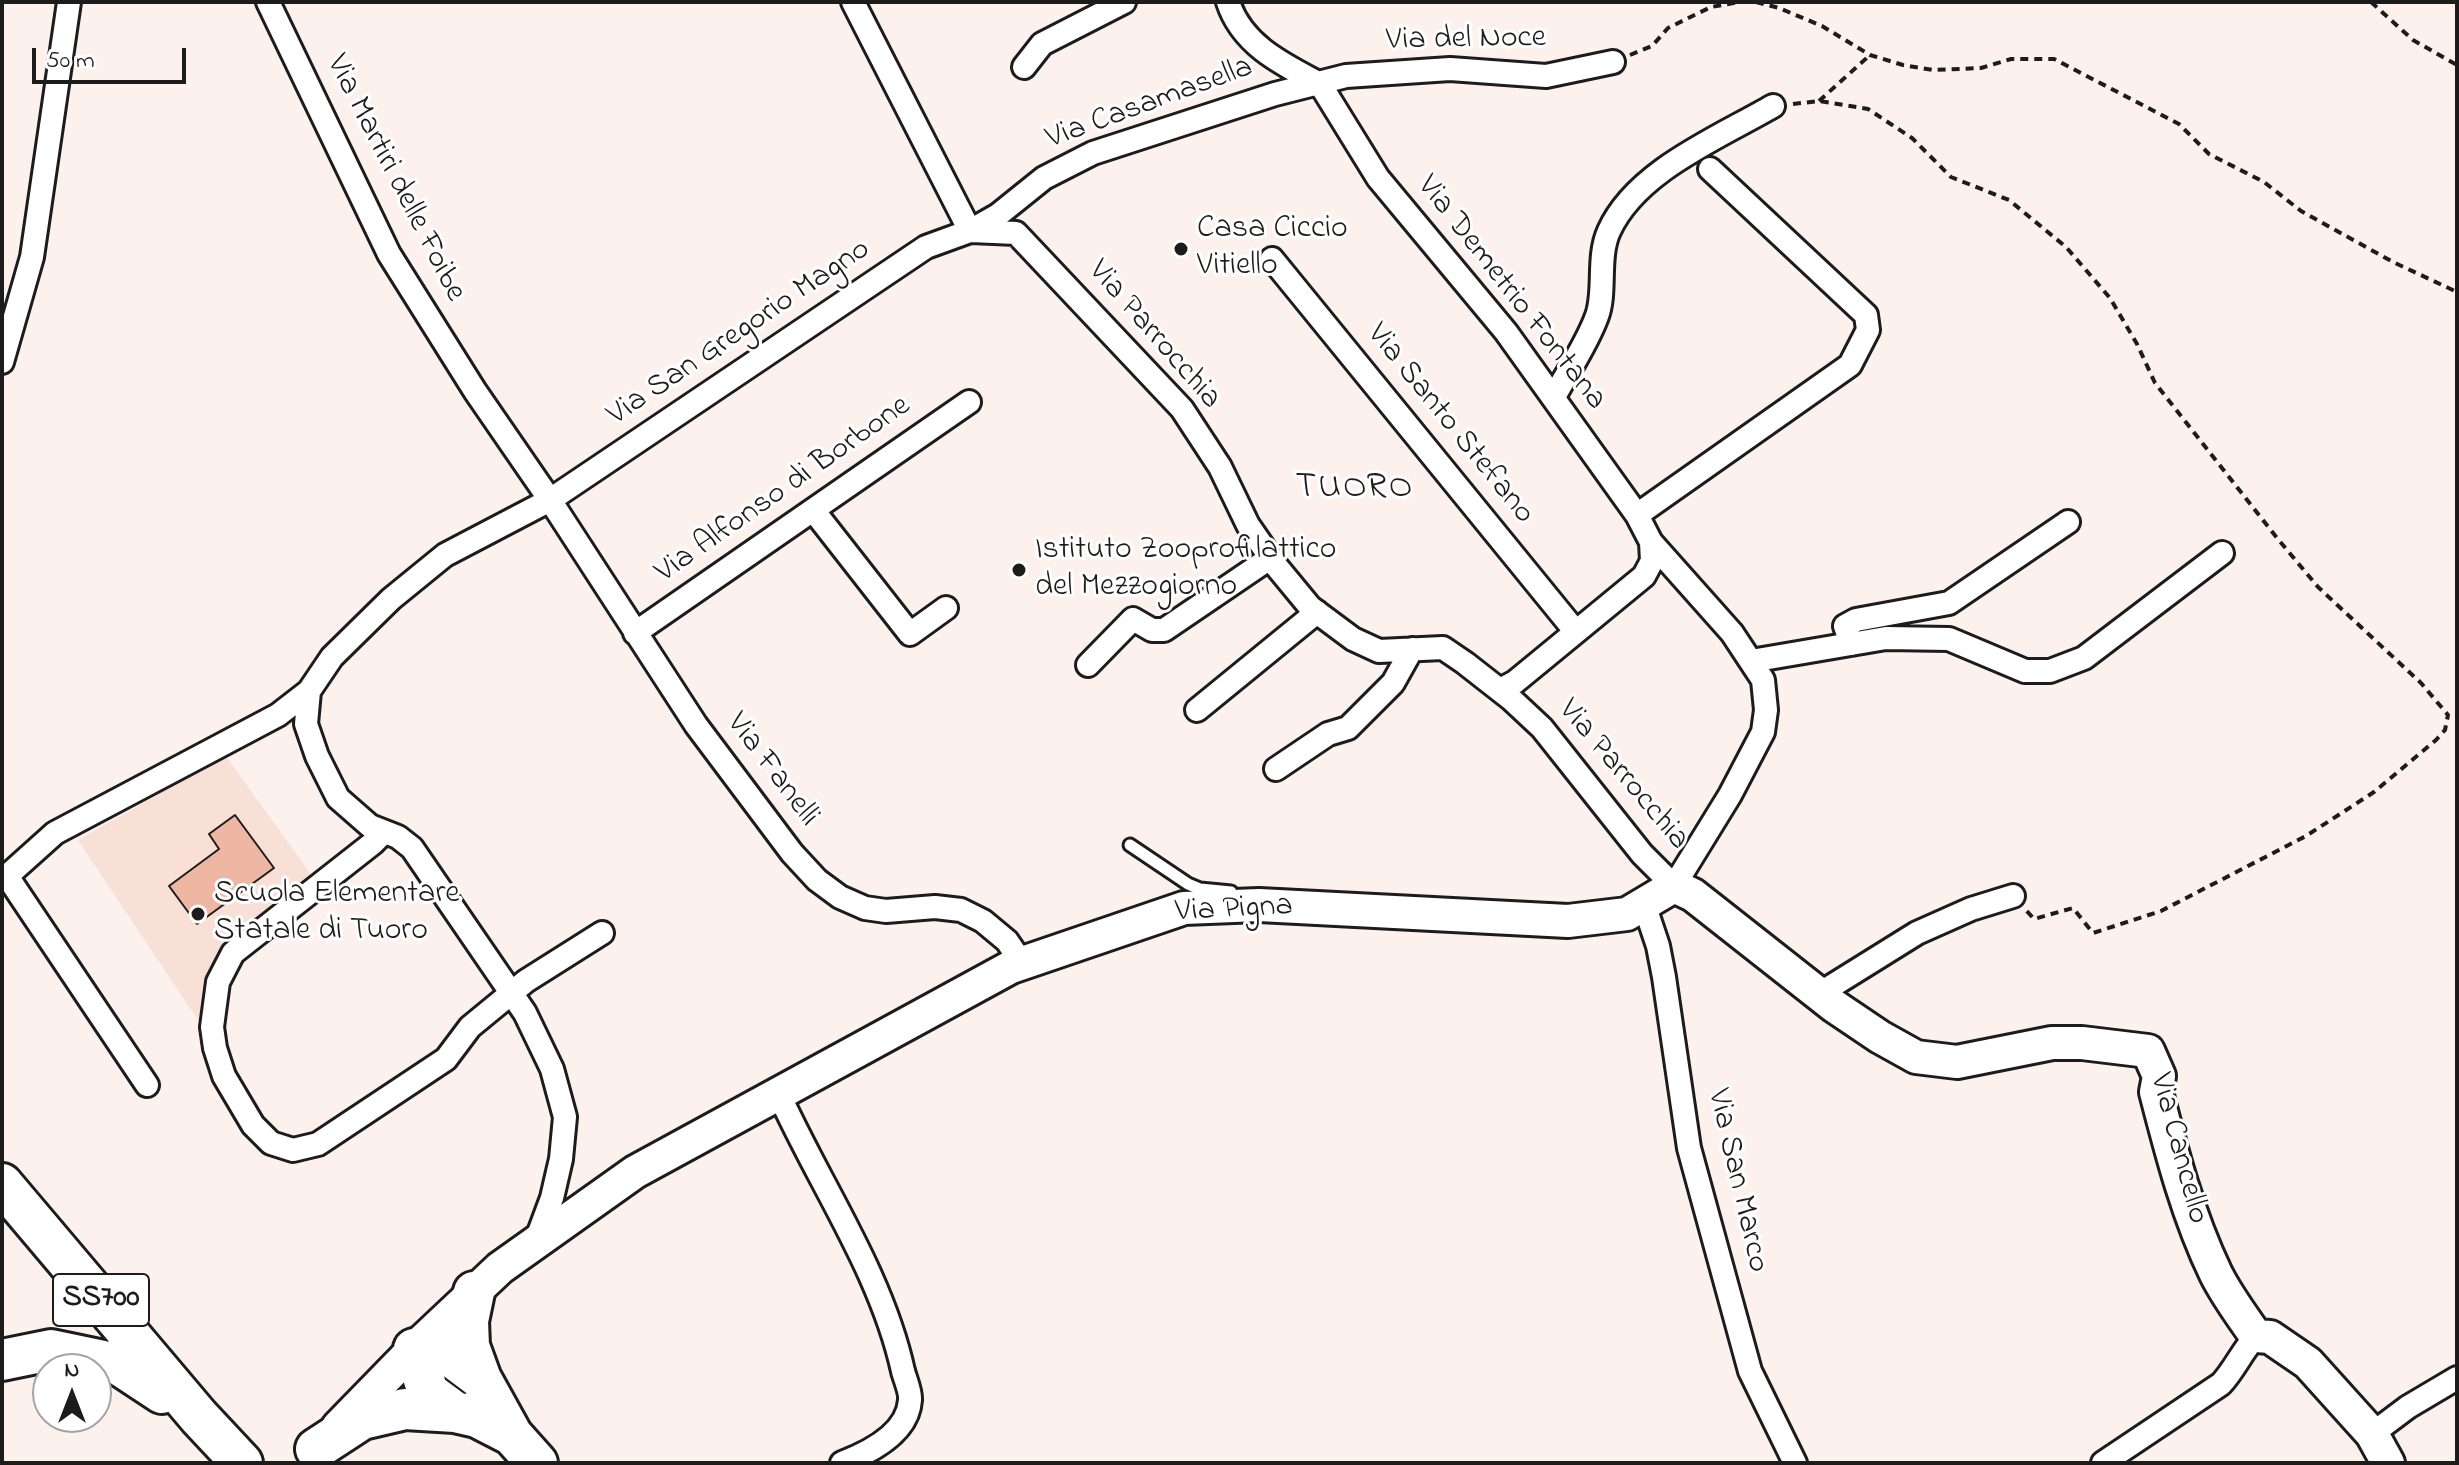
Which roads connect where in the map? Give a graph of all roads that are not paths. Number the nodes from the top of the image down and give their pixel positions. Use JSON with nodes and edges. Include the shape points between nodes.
{"nodes":[{"id":1,"x":69,"y":2,"type":"edge"},
{"id":2,"x":268,"y":2,"type":"edge"},
{"id":3,"x":853,"y":2,"type":"edge"},
{"id":4,"x":1124,"y":2,"type":"edge"},
{"id":5,"x":1228,"y":2,"type":"edge"},
{"id":6,"x":1613,"y":62,"type":"road end"},
{"id":7,"x":1024,"y":67,"type":"dead end"},
{"id":8,"x":1320,"y":84,"type":"junction"},
{"id":9,"x":1773,"y":106,"type":"road end"},
{"id":10,"x":1710,"y":169,"type":"dead end"},
{"id":11,"x":970,"y":231,"type":"junction"},
{"id":12,"x":1272,"y":259,"type":"dead end"},
{"id":13,"x":2,"y":362,"type":"edge"},
{"id":14,"x":1554,"y":397,"type":"junction"},
{"id":15,"x":969,"y":402,"type":"dead end"},
{"id":16,"x":550,"y":500,"type":"junction"},
{"id":17,"x":813,"y":510,"type":"junction"},
{"id":18,"x":1637,"y":515,"type":"junction"},
{"id":19,"x":2068,"y":522,"type":"dead end"},
{"id":20,"x":1651,"y":542,"type":"junction"},
{"id":21,"x":2222,"y":553,"type":"dead end"},
{"id":22,"x":1270,"y":558,"type":"junction"},
{"id":23,"x":946,"y":608,"type":"dead end"},
{"id":24,"x":1317,"y":612,"type":"junction"},
{"id":25,"x":1576,"y":632,"type":"junction"},
{"id":26,"x":635,"y":633,"type":"junction"},
{"id":27,"x":1851,"y":644,"type":"junction"},
{"id":28,"x":1412,"y":649,"type":"junction"},
{"id":29,"x":1751,"y":661,"type":"junction"},
{"id":30,"x":1088,"y":665,"type":"dead end"},
{"id":31,"x":1500,"y":690,"type":"junction"},
{"id":32,"x":309,"y":691,"type":"junction"},
{"id":33,"x":1197,"y":710,"type":"dead end"},
{"id":34,"x":1276,"y":769,"type":"dead end"},
{"id":35,"x":384,"y":832,"type":"junction"},
{"id":36,"x":1130,"y":845,"type":"dead end"},
{"id":37,"x":1674,"y":886,"type":"junction"},
{"id":38,"x":2013,"y":896,"type":"road end"},
{"id":39,"x":1644,"y":904,"type":"junction"},
{"id":40,"x":1378,"y":911,"type":"junction"},
{"id":41,"x":602,"y":933,"type":"dead end"},
{"id":42,"x":1022,"y":963,"type":"junction"},
{"id":43,"x":511,"y":994,"type":"junction"},
{"id":44,"x":1819,"y":994,"type":"junction"},
{"id":45,"x":147,"y":1085,"type":"dead end"},
{"id":46,"x":778,"y":1092,"type":"junction"},
{"id":47,"x":2,"y":1184,"type":"edge"},
{"id":48,"x":536,"y":1241,"type":"junction"},
{"id":49,"x":474,"y":1292,"type":"junction"},
{"id":50,"x":2256,"y":1336,"type":"junction"},
{"id":51,"x":414,"y":1349,"type":"junction"},
{"id":52,"x":2,"y":1360,"type":"edge"},
{"id":53,"x":2457,"y":1378,"type":"edge"},
{"id":54,"x":481,"y":1379,"type":"junction"},
{"id":55,"x":455,"y":1412,"type":"junction"},
{"id":56,"x":2372,"y":1434,"type":"junction"},
{"id":57,"x":221,"y":1439,"type":"edge"},
{"id":58,"x":524,"y":1449,"type":"edge"},
{"id":59,"x":310,"y":1456,"type":"edge"},
{"id":60,"x":842,"y":1463,"type":"edge"},
{"id":61,"x":1795,"y":1463,"type":"edge"},
{"id":62,"x":2103,"y":1463,"type":"edge"},
{"id":63,"x":2388,"y":1463,"type":"edge"}],
"edges":[{"from":1,"to":13,"type":"street","via":[[32,257]]},
{"from":2,"to":16,"type":"street","name":"Via Martiri delle Foibe","via":[[389,254]]},
{"from":3,"to":11,"type":"street"},
{"from":4,"to":7,"type":"street","via":[[1042,44]]},
{"from":5,"to":8,"type":"street","via":[[1249,40]]},
{"from":6,"to":8,"type":"street","name":"Via del Noce","via":[[1546,76],[1450,69],[1346,76]]},
{"from":8,"to":11,"type":"street","name":"Via Casamasella","via":[[1093,153],[1044,178]]},
{"from":8,"to":14,"type":"street","name":"Via Demetrio Fontana","via":[[1378,178]]},
{"from":9,"to":14,"type":"street","via":[[1663,170],[1627,200],[1608,233],[1598,314]]},
{"from":10,"to":18,"type":"street","via":[[1866,315],[1868,330],[1850,365]]},
{"from":11,"to":16,"type":"street","name":"Via San Gregorio Magno","via":[[926,247]]},
{"from":11,"to":22,"type":"street","name":"Via Parrocchia","via":[[1016,233],[1182,409]]},
{"from":12,"to":25,"type":"street","name":"Via Santo Stefano"},
{"from":14,"to":18,"type":"street","name":"Via Demetrio Fontana"},
{"from":15,"to":17,"type":"street","name":"Via Alfonso di Borbone"},
{"from":16,"to":26,"type":"street","name":"Via Fanelli"},
{"from":16,"to":32,"type":"street","name":"Via San Gregorio Magno","via":[[440,559],[332,657]]},
{"from":17,"to":23,"type":"street","via":[[910,634]]},
{"from":17,"to":26,"type":"street","name":"Via Alfonso di Borbone"},
{"from":18,"to":20,"type":"street","name":"Via Demetrio Fontana"},
{"from":19,"to":27,"type":"street","via":[[1949,603],[1845,626]]},
{"from":20,"to":25,"type":"street","via":[[1652,561],[1644,576]]},
{"from":20,"to":29,"type":"street","name":"Via Demetrio Fontana"},
{"from":21,"to":27,"type":"street","via":[[2084,658],[2050,671],[2025,671],[1949,639],[1886,638]]},
{"from":22,"to":24,"type":"street","name":"Via Parrocchia"},
{"from":22,"to":30,"type":"street","via":[[1164,630],[1152,630],[1133,619]]},
{"from":24,"to":28,"type":"street","name":"Via Parrocchia","via":[[1379,651]]},
{"from":24,"to":33,"type":"street"},
{"from":25,"to":31,"type":"street"},
{"from":26,"to":42,"type":"street","name":"Via Fanelli","via":[[696,725],[817,880],[865,908],[961,910],[1007,941]]},
{"from":27,"to":29,"type":"street"},
{"from":28,"to":31,"type":"street","name":"Via Parrocchia","via":[[1443,648]]},
{"from":28,"to":34,"type":"street","via":[[1393,683],[1348,728],[1328,734]]},
{"from":29,"to":37,"type":"street","name":"Via Demetrio Fontana","via":[[1763,680],[1763,732]]},
{"from":31,"to":37,"type":"street","name":"Via Parrocchia","via":[[1542,728],[1642,854]]},
{"from":32,"to":35,"type":"street","via":[[306,724],[338,798]]},
{"from":32,"to":45,"type":"street","via":[[278,715],[55,833],[7,876]]},
{"from":35,"to":43,"type":"street","via":[[412,848]]},
{"from":35,"to":43,"type":"street","via":[[233,953],[218,982],[215,1048],[224,1076],[253,1125],[271,1143],[293,1150],[318,1144],[446,1059],[470,1027]]},
{"from":36,"to":40,"type":"lane","via":[[1200,889],[1334,900]]},
{"from":37,"to":39,"type":"street","name":"Via Pigna"},
{"from":37,"to":44,"type":"street","name":"Via Cancello","via":[[1705,904]]},
{"from":38,"to":44,"type":"street","via":[[1917,933]]},
{"from":39,"to":40,"type":"street","name":"Via Pigna","via":[[1627,914],[1568,921]]},
{"from":39,"to":61,"type":"street","name":"Via San Marco","via":[[1661,962],[1689,1148],[1750,1371]]},
{"from":40,"to":42,"type":"street","name":"Via Pigna","via":[[1259,905],[1184,908]]},
{"from":41,"to":43,"type":"street"},
{"from":42,"to":46,"type":"street","name":"Via Pigna"},
{"from":43,"to":48,"type":"street","via":[[552,1069],[565,1117],[552,1198]]},
{"from":44,"to":50,"type":"street","name":"Via Cancello","via":[[1916,1057],[1957,1062],[2052,1043],[2148,1051],[2159,1076],[2156,1092],[2187,1203],[2216,1274]]},
{"from":46,"to":48,"type":"street","name":"Via Pigna","via":[[635,1172]]},
{"from":46,"to":60,"type":"street","via":[[880,1300],[910,1401],[898,1430],[866,1454]]},
{"from":47,"to":57,"type":"highway","number":"SS700"},
{"from":48,"to":49,"type":"street","name":"Via Pigna"},
{"from":49,"to":51,"type":"street","name":"Via Pigna"},
{"from":49,"to":54,"type":"highway","via":[[469,1346]]},
{"from":50,"to":56,"type":"street","via":[[2270,1337],[2308,1363]]},
{"from":50,"to":62,"type":"street","via":[[2221,1384]]},
{"from":51,"to":54,"type":"highway","via":[[449,1355]]},
{"from":51,"to":55,"type":"highway","via":[[428,1392]]},
{"from":51,"to":59,"type":"street","name":"Via Pigna"},
{"from":52,"to":57,"type":"highway","number":"SS700","via":[[51,1350],[118,1364]]},
{"from":53,"to":56,"type":"street"},
{"from":54,"to":58,"type":"highway"},
{"from":55,"to":58,"type":"highway","via":[[477,1417]]},
{"from":55,"to":59,"type":"highway","via":[[405,1409],[362,1419]]},
{"from":56,"to":63,"type":"street"}]}
